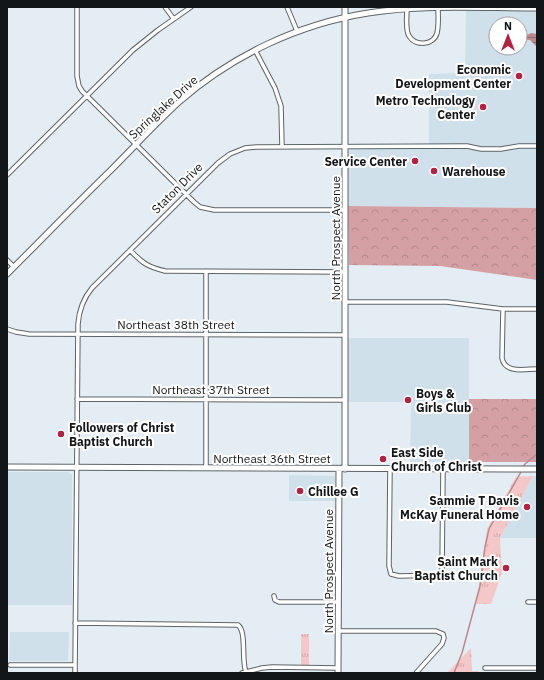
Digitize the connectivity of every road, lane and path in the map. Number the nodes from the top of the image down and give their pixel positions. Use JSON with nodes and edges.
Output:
{"nodes":[{"id":1,"x":77,"y":7,"type":"edge"},
{"id":2,"x":165,"y":7,"type":"edge"},
{"id":3,"x":191,"y":7,"type":"edge"},
{"id":4,"x":288,"y":7,"type":"edge"},
{"id":5,"x":344,"y":7,"type":"edge"},
{"id":6,"x":438,"y":7,"type":"edge"},
{"id":7,"x":407,"y":8,"type":"edge"},
{"id":8,"x":537,"y":8,"type":"edge"},
{"id":9,"x":344,"y":17,"type":"junction"},
{"id":10,"x":173,"y":18,"type":"junction"},
{"id":11,"x":297,"y":31,"type":"junction"},
{"id":12,"x":255,"y":50,"type":"junction"},
{"id":13,"x":86,"y":95,"type":"junction"},
{"id":14,"x":136,"y":145,"type":"junction"},
{"id":15,"x":282,"y":146,"type":"junction"},
{"id":16,"x":345,"y":146,"type":"junction"},
{"id":17,"x":537,"y":146,"type":"edge"},
{"id":18,"x":7,"y":175,"type":"edge"},
{"id":19,"x":186,"y":194,"type":"junction"},
{"id":20,"x":345,"y":210,"type":"junction"},
{"id":21,"x":130,"y":250,"type":"junction"},
{"id":22,"x":7,"y":260,"type":"edge"},
{"id":23,"x":14,"y":267,"type":"junction"},
{"id":24,"x":206,"y":271,"type":"junction"},
{"id":25,"x":345,"y":272,"type":"junction"},
{"id":26,"x":7,"y":274,"type":"edge"},
{"id":27,"x":345,"y":302,"type":"junction"},
{"id":28,"x":503,"y":309,"type":"junction"},
{"id":29,"x":537,"y":309,"type":"edge"},
{"id":30,"x":7,"y":329,"type":"edge"},
{"id":31,"x":78,"y":334,"type":"junction"},
{"id":32,"x":206,"y":335,"type":"junction"},
{"id":33,"x":345,"y":335,"type":"junction"},
{"id":34,"x":537,"y":369,"type":"edge"},
{"id":35,"x":78,"y":399,"type":"junction"},
{"id":36,"x":206,"y":399,"type":"junction"},
{"id":37,"x":345,"y":400,"type":"junction"},
{"id":38,"x":7,"y":467,"type":"edge"},
{"id":39,"x":77,"y":467,"type":"junction"},
{"id":40,"x":206,"y":468,"type":"junction"},
{"id":41,"x":339,"y":469,"type":"junction"},
{"id":42,"x":345,"y":469,"type":"junction"},
{"id":43,"x":390,"y":469,"type":"junction"},
{"id":44,"x":443,"y":469,"type":"junction"},
{"id":45,"x":537,"y":470,"type":"edge"},
{"id":46,"x":274,"y":596,"type":"dead end"},
{"id":47,"x":338,"y":602,"type":"junction"},
{"id":48,"x":528,"y":602,"type":"dead end"},
{"id":49,"x":537,"y":602,"type":"edge"},
{"id":50,"x":75,"y":623,"type":"junction"},
{"id":51,"x":338,"y":631,"type":"junction"},
{"id":52,"x":10,"y":665,"type":"dead end"},
{"id":53,"x":75,"y":665,"type":"junction"},
{"id":54,"x":485,"y":668,"type":"dead end"},
{"id":55,"x":537,"y":668,"type":"edge"},
{"id":56,"x":338,"y":670,"type":"edge"},
{"id":57,"x":244,"y":672,"type":"edge"},
{"id":58,"x":75,"y":673,"type":"edge"},
{"id":59,"x":416,"y":673,"type":"edge"}],
"edges":[{"from":1,"to":13,"type":"street"},
{"from":2,"to":10,"type":"street"},
{"from":3,"to":10,"type":"street"},
{"from":4,"to":11,"type":"street"},
{"from":5,"to":9,"type":"street","name":"North Prospect Avenue"},
{"from":6,"to":7,"type":"street","name":"Springlake Drive"},
{"from":6,"to":7,"type":"street"},
{"from":6,"to":8,"type":"street","name":"Springlake Drive"},
{"from":7,"to":9,"type":"street","name":"Springlake Drive"},
{"from":9,"to":11,"type":"street","name":"Springlake Drive"},
{"from":9,"to":16,"type":"street","name":"North Prospect Avenue"},
{"from":10,"to":13,"type":"street"},
{"from":11,"to":12,"type":"street","name":"Springlake Drive"},
{"from":12,"to":14,"type":"street","name":"Springlake Drive"},
{"from":12,"to":15,"type":"street"},
{"from":13,"to":14,"type":"street"},
{"from":13,"to":18,"type":"street"},
{"from":14,"to":19,"type":"street"},
{"from":14,"to":23,"type":"street","name":"Springlake Drive"},
{"from":15,"to":16,"type":"street","name":"Staton Drive"},
{"from":15,"to":19,"type":"street","name":"Staton Drive"},
{"from":16,"to":17,"type":"street","name":"Staton Drive"},
{"from":16,"to":20,"type":"street","name":"North Prospect Avenue"},
{"from":19,"to":20,"type":"street"},
{"from":19,"to":21,"type":"street","name":"Staton Drive"},
{"from":20,"to":25,"type":"street","name":"North Prospect Avenue"},
{"from":21,"to":24,"type":"street"},
{"from":21,"to":31,"type":"street","name":"Staton Drive"},
{"from":22,"to":23,"type":"street"},
{"from":23,"to":26,"type":"street","name":"Springlake Drive"},
{"from":24,"to":25,"type":"street"},
{"from":24,"to":32,"type":"street"},
{"from":25,"to":27,"type":"street","name":"North Prospect Avenue"},
{"from":27,"to":28,"type":"street"},
{"from":27,"to":33,"type":"street","name":"North Prospect Avenue"},
{"from":28,"to":29,"type":"street"},
{"from":28,"to":34,"type":"street"},
{"from":30,"to":31,"type":"street","name":"Northeast 38th Street"},
{"from":31,"to":32,"type":"street","name":"Northeast 38th Street"},
{"from":31,"to":35,"type":"street","name":"Staton Drive"},
{"from":32,"to":33,"type":"street","name":"Northeast 38th Street"},
{"from":32,"to":36,"type":"street"},
{"from":33,"to":37,"type":"street","name":"North Prospect Avenue"},
{"from":35,"to":36,"type":"street","name":"Northeast 37th Street"},
{"from":35,"to":39,"type":"street","name":"Staton Drive"},
{"from":36,"to":37,"type":"street","name":"Northeast 37th Street"},
{"from":36,"to":40,"type":"street"},
{"from":37,"to":42,"type":"street","name":"North Prospect Avenue"},
{"from":38,"to":39,"type":"street","name":"Northeast 36th Street"},
{"from":39,"to":40,"type":"street","name":"Northeast 36th Street"},
{"from":39,"to":50,"type":"street","name":"Staton Drive"},
{"from":40,"to":41,"type":"street","name":"Northeast 36th Street"},
{"from":41,"to":42,"type":"street","name":"Northeast 36th Street"},
{"from":41,"to":47,"type":"street","name":"North Prospect Avenue"},
{"from":42,"to":43,"type":"street","name":"Northeast 36th Street"},
{"from":43,"to":44,"type":"street","name":"Northeast 36th Street"},
{"from":43,"to":44,"type":"street"},
{"from":44,"to":45,"type":"street","name":"Northeast 36th Street"},
{"from":46,"to":47,"type":"street"},
{"from":47,"to":51,"type":"street","name":"North Prospect Avenue"},
{"from":48,"to":49,"type":"street"},
{"from":50,"to":53,"type":"street","name":"Staton Drive"},
{"from":50,"to":57,"type":"street"},
{"from":51,"to":56,"type":"street","name":"North Prospect Avenue"},
{"from":51,"to":59,"type":"street"},
{"from":52,"to":53,"type":"street"},
{"from":53,"to":58,"type":"street","name":"Staton Drive"},
{"from":54,"to":55,"type":"street"},
{"from":56,"to":57,"type":"street"}]}
